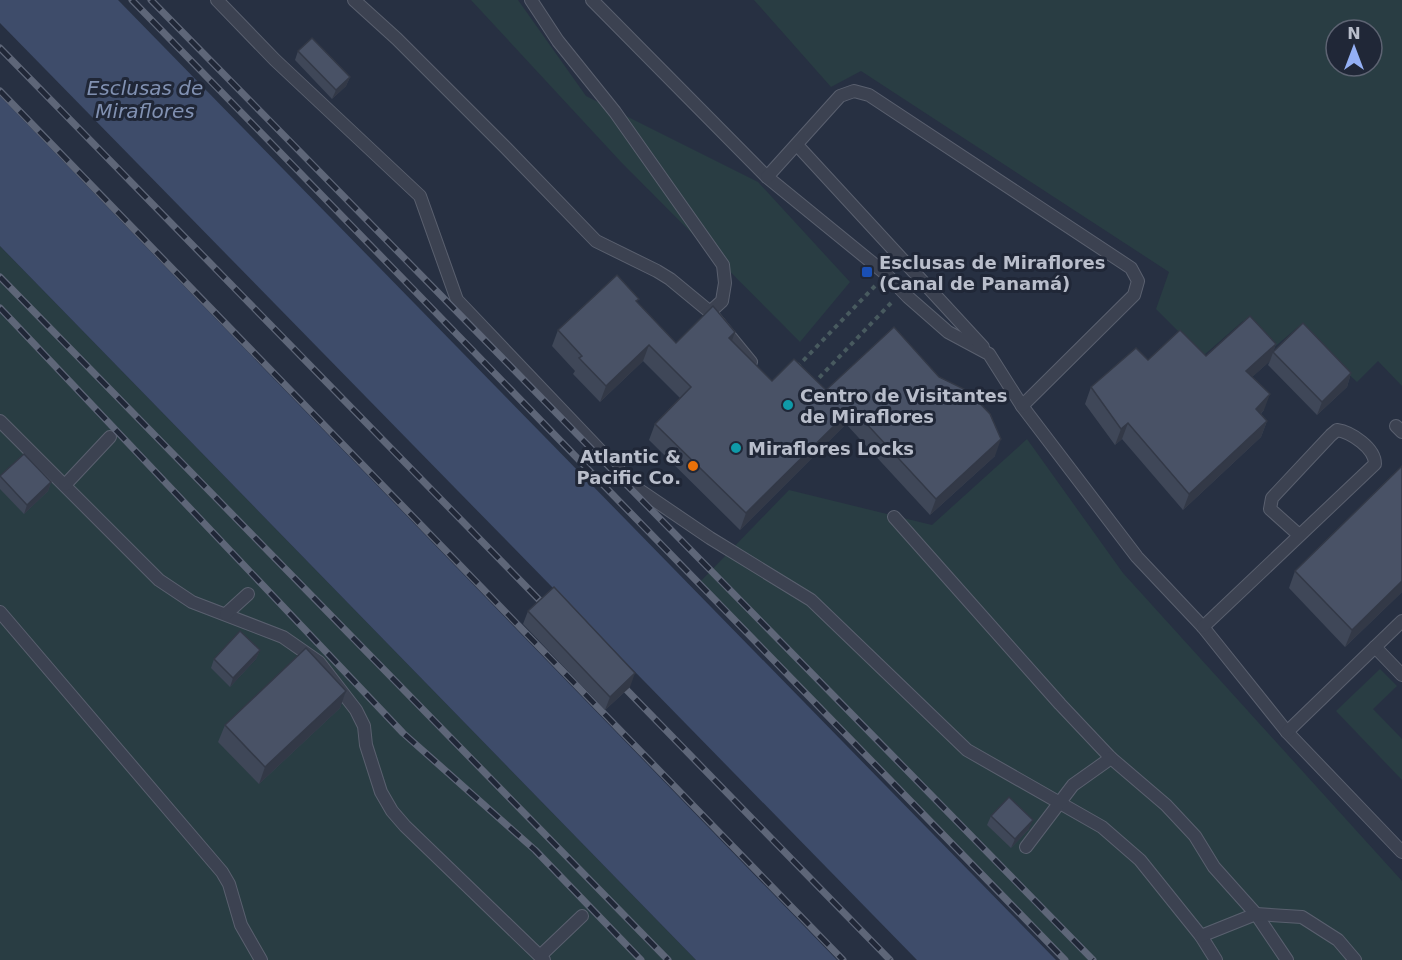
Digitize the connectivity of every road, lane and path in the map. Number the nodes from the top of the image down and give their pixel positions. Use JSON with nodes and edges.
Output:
{"nodes":[{"id":1,"x":217,"y":0,"type":"edge"},
{"id":2,"x":354,"y":0,"type":"edge"},
{"id":3,"x":531,"y":0,"type":"edge"},
{"id":4,"x":592,"y":0,"type":"edge"},
{"id":5,"x":797,"y":145,"type":"junction"},
{"id":6,"x":767,"y":177,"type":"junction"},
{"id":7,"x":886,"y":274,"type":"junction"},
{"id":8,"x":902,"y":291,"type":"junction"},
{"id":9,"x":710,"y":312,"type":"junction"},
{"id":10,"x":989,"y":354,"type":"junction"},
{"id":11,"x":759,"y":372,"type":"edge"},
{"id":12,"x":792,"y":372,"type":"edge"},
{"id":13,"x":808,"y":390,"type":"edge"},
{"id":14,"x":1022,"y":406,"type":"junction"},
{"id":15,"x":0,"y":421,"type":"edge"},
{"id":16,"x":110,"y":437,"type":"dead end"},
{"id":17,"x":65,"y":485,"type":"junction"},
{"id":18,"x":894,"y":517,"type":"dead end"},
{"id":19,"x":1299,"y":535,"type":"junction"},
{"id":20,"x":248,"y":594,"type":"dead end"},
{"id":21,"x":0,"y":612,"type":"edge"},
{"id":22,"x":226,"y":614,"type":"junction"},
{"id":23,"x":1402,"y":621,"type":"edge"},
{"id":24,"x":1203,"y":627,"type":"junction"},
{"id":25,"x":1375,"y":647,"type":"junction"},
{"id":26,"x":1402,"y":675,"type":"edge"},
{"id":27,"x":1287,"y":732,"type":"junction"},
{"id":28,"x":1111,"y":758,"type":"junction"},
{"id":29,"x":1060,"y":804,"type":"junction"},
{"id":30,"x":1026,"y":847,"type":"dead end"},
{"id":31,"x":1402,"y":852,"type":"edge"},
{"id":32,"x":1256,"y":914,"type":"junction"},
{"id":33,"x":582,"y":916,"type":"dead end"},
{"id":34,"x":1201,"y":936,"type":"junction"},
{"id":35,"x":542,"y":958,"type":"edge"},
{"id":36,"x":261,"y":960,"type":"edge"},
{"id":37,"x":1216,"y":960,"type":"edge"},
{"id":38,"x":1287,"y":960,"type":"edge"},
{"id":39,"x":1355,"y":960,"type":"edge"}],
"edges":[{"from":1,"to":29,"type":"lane"},
{"from":2,"to":9,"type":"lane"},
{"from":3,"to":9,"type":"lane"},
{"from":4,"to":6,"type":"lane"},
{"from":5,"to":6,"type":"lane"},
{"from":5,"to":10,"type":"lane"},
{"from":5,"to":14,"type":"lane"},
{"from":6,"to":7,"type":"lane"},
{"from":7,"to":8,"type":"lane"},
{"from":7,"to":12,"type":"path"},
{"from":8,"to":10,"type":"lane"},
{"from":8,"to":13,"type":"path"},
{"from":9,"to":11,"type":"lane"},
{"from":10,"to":14,"type":"lane"},
{"from":14,"to":24,"type":"lane"},
{"from":15,"to":17,"type":"lane"},
{"from":16,"to":17,"type":"lane"},
{"from":17,"to":22,"type":"lane"},
{"from":18,"to":28,"type":"lane"},
{"from":19,"to":19,"type":"lane"},
{"from":19,"to":24,"type":"lane"},
{"from":20,"to":22,"type":"lane"},
{"from":21,"to":36,"type":"lane"},
{"from":22,"to":35,"type":"lane"},
{"from":23,"to":25,"type":"lane"},
{"from":24,"to":27,"type":"lane"},
{"from":25,"to":26,"type":"lane"},
{"from":25,"to":27,"type":"lane"},
{"from":27,"to":31,"type":"lane"},
{"from":28,"to":29,"type":"lane"},
{"from":28,"to":32,"type":"lane"},
{"from":29,"to":30,"type":"lane"},
{"from":29,"to":34,"type":"lane"},
{"from":32,"to":34,"type":"lane"},
{"from":32,"to":38,"type":"lane"},
{"from":32,"to":39,"type":"lane"},
{"from":33,"to":35,"type":"lane"},
{"from":34,"to":37,"type":"lane"}]}
